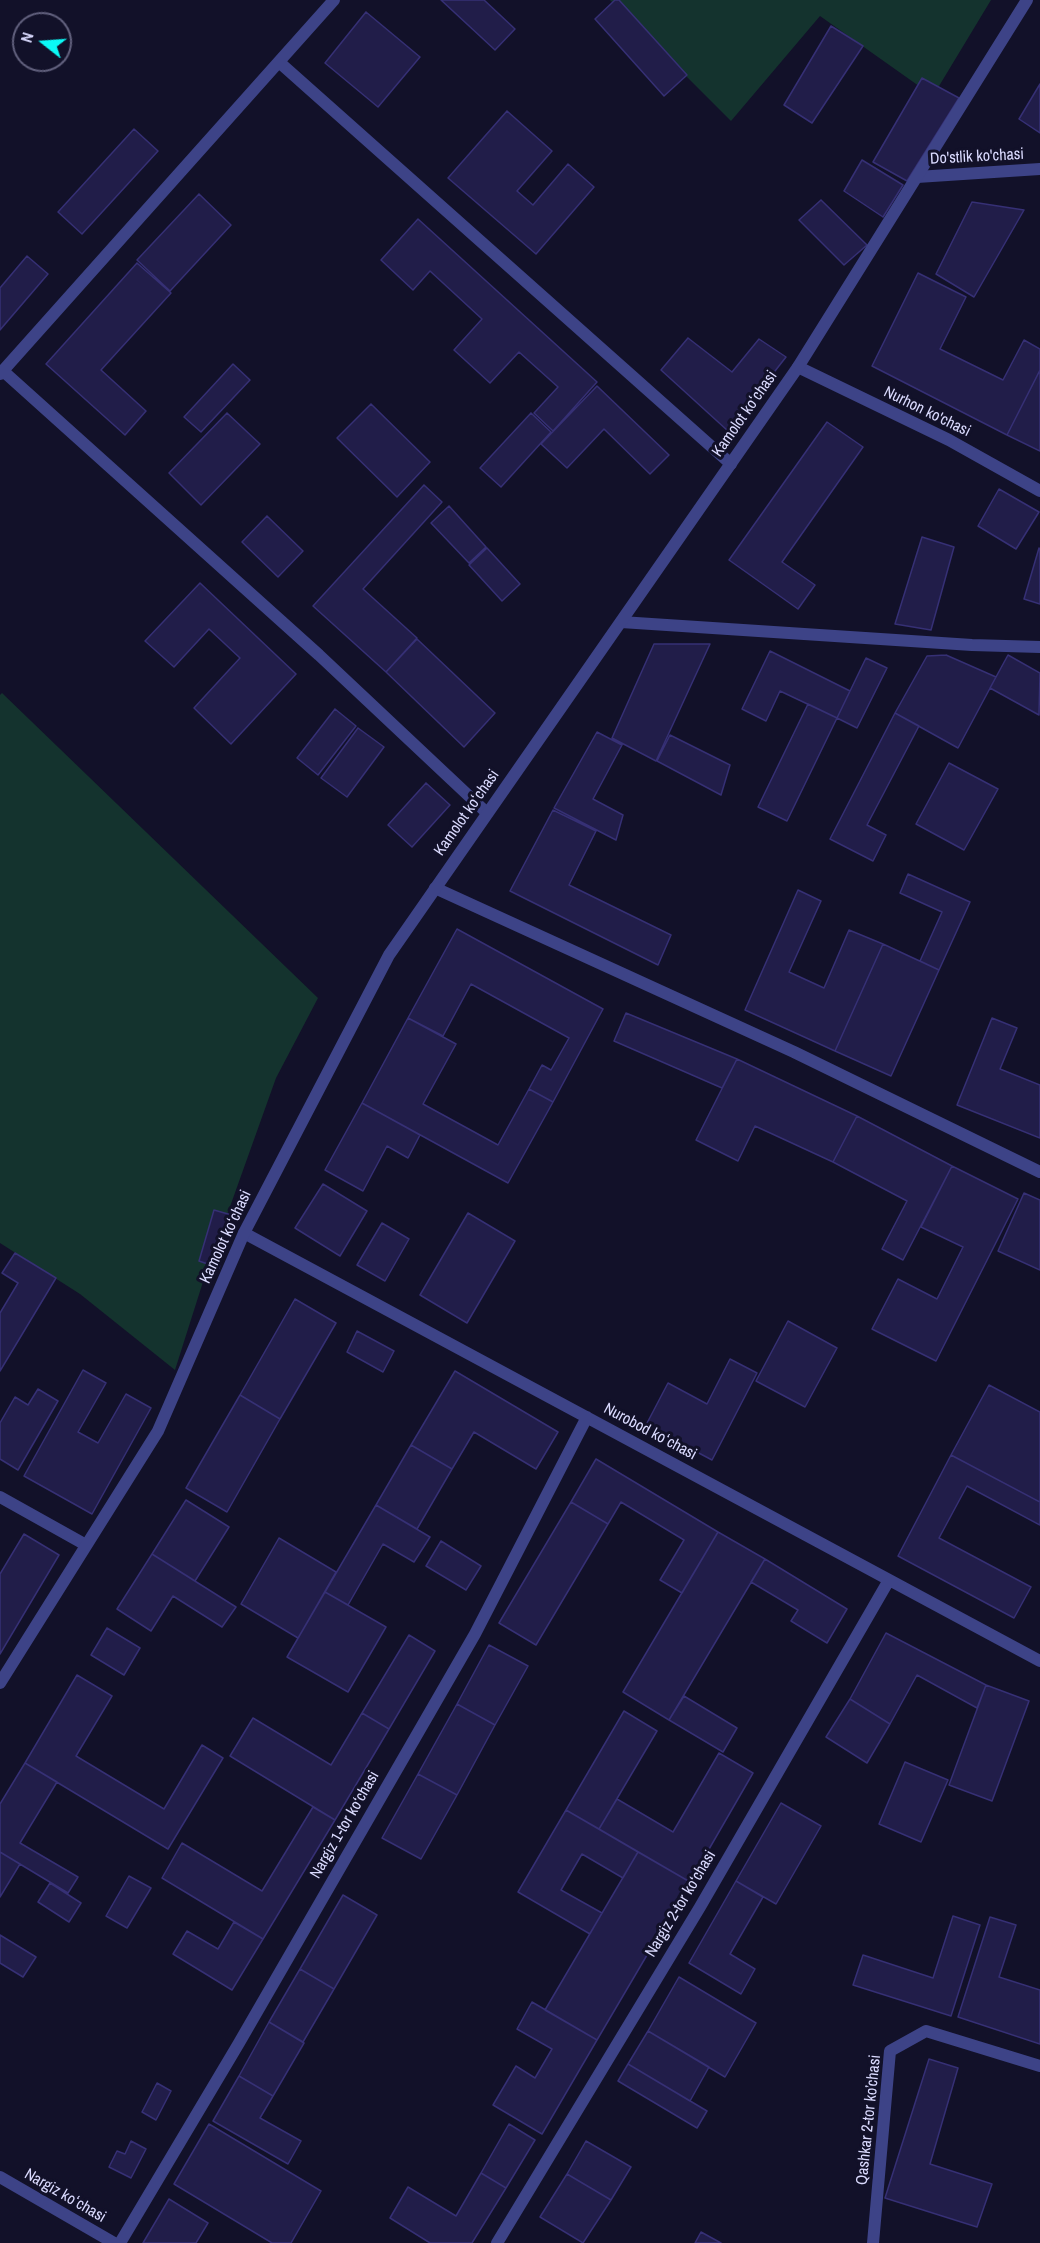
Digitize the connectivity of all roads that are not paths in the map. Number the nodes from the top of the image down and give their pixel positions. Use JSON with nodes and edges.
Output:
{"nodes":[{"id":1,"x":334,"y":0,"type":"edge"},
{"id":2,"x":1027,"y":0,"type":"edge"},
{"id":3,"x":279,"y":62,"type":"junction"},
{"id":4,"x":1040,"y":169,"type":"edge"},
{"id":5,"x":917,"y":177,"type":"junction"},
{"id":6,"x":798,"y":367,"type":"junction"},
{"id":7,"x":1,"y":372,"type":"edge"},
{"id":8,"x":731,"y":464,"type":"junction"},
{"id":9,"x":1040,"y":491,"type":"edge"},
{"id":10,"x":621,"y":622,"type":"junction"},
{"id":11,"x":1040,"y":647,"type":"edge"},
{"id":12,"x":487,"y":813,"type":"junction"},
{"id":13,"x":435,"y":888,"type":"junction"},
{"id":14,"x":1040,"y":1172,"type":"edge"},
{"id":15,"x":244,"y":1233,"type":"junction"},
{"id":16,"x":587,"y":1417,"type":"junction"},
{"id":17,"x":0,"y":1497,"type":"edge"},
{"id":18,"x":86,"y":1545,"type":"junction"},
{"id":19,"x":889,"y":1580,"type":"junction"},
{"id":20,"x":1040,"y":1661,"type":"edge"},
{"id":21,"x":0,"y":1683,"type":"edge"},
{"id":22,"x":1040,"y":2066,"type":"edge"},
{"id":23,"x":0,"y":2177,"type":"edge"},
{"id":24,"x":114,"y":2243,"type":"edge"},
{"id":25,"x":120,"y":2243,"type":"edge"},
{"id":26,"x":497,"y":2243,"type":"edge"},
{"id":27,"x":873,"y":2243,"type":"edge"}],
"edges":[{"from":1,"to":3,"type":"street"},
{"from":2,"to":5,"type":"street","name":"Kamolot koʻchasi"},
{"from":3,"to":7,"type":"street"},
{"from":3,"to":8,"type":"street"},
{"from":4,"to":5,"type":"street","name":"Do'stlik ko'chasi"},
{"from":5,"to":6,"type":"street","name":"Kamolot koʻchasi"},
{"from":6,"to":8,"type":"street","name":"Kamolot koʻchasi"},
{"from":6,"to":9,"type":"street","name":"Nurhon ko'chasi"},
{"from":7,"to":12,"type":"street"},
{"from":8,"to":10,"type":"street","name":"Kamolot koʻchasi"},
{"from":10,"to":11,"type":"street"},
{"from":10,"to":12,"type":"street","name":"Kamolot koʻchasi"},
{"from":12,"to":13,"type":"street","name":"Kamolot koʻchasi"},
{"from":13,"to":14,"type":"street"},
{"from":13,"to":15,"type":"street","name":"Kamolot koʻchasi"},
{"from":15,"to":16,"type":"street","name":"Nurobod koʻchasi"},
{"from":15,"to":18,"type":"street","name":"Kamolot koʻchasi"},
{"from":16,"to":19,"type":"street","name":"Nurobod koʻchasi"},
{"from":16,"to":25,"type":"street","name":"Nargiz 1-tor ko‘chasi"},
{"from":17,"to":18,"type":"street"},
{"from":18,"to":21,"type":"street","name":"Kamolot koʻchasi"},
{"from":19,"to":20,"type":"street","name":"Nurobod koʻchasi"},
{"from":19,"to":26,"type":"street","name":"Nargiz 2-tor ko‘chasi"},
{"from":22,"to":27,"type":"street","name":"Qashkar 2-tor koʼchasi"},
{"from":23,"to":24,"type":"street","name":"Nargiz koʻchasi"}]}
